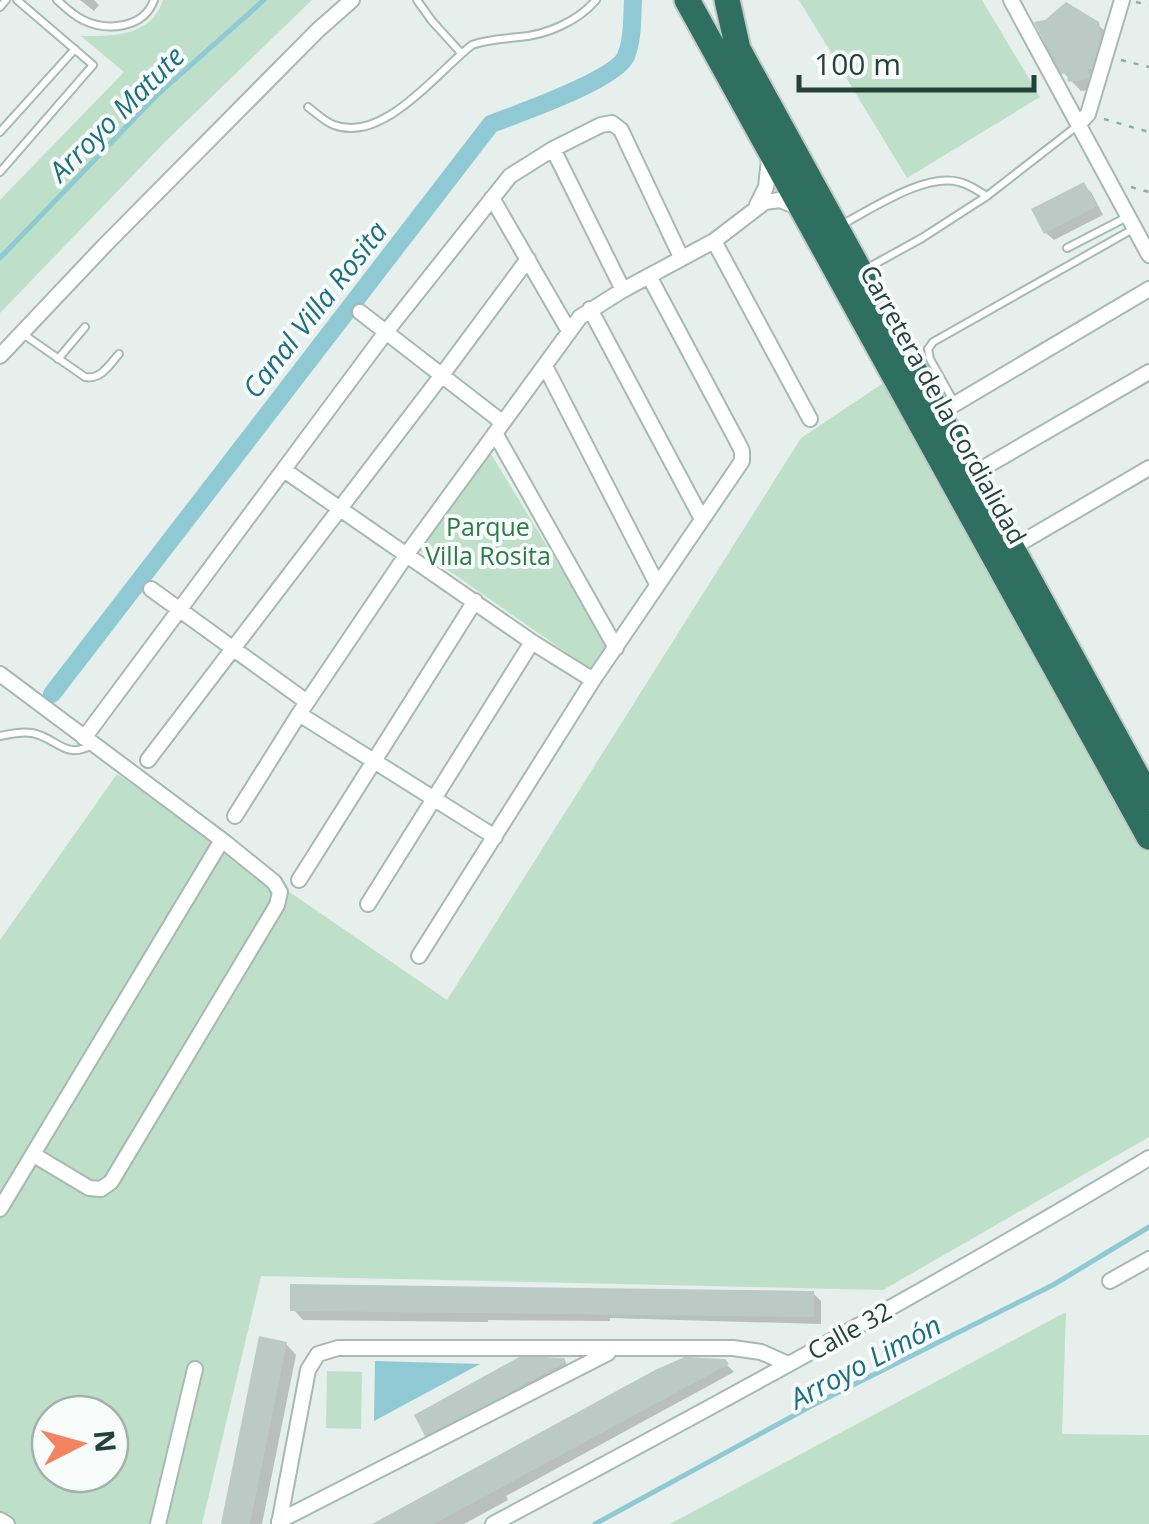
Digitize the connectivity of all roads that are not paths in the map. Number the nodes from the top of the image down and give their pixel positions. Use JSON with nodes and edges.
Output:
{"nodes":[{"id":1,"x":6,"y":0,"type":"edge"},
{"id":2,"x":18,"y":0,"type":"edge"},
{"id":3,"x":57,"y":0,"type":"edge"},
{"id":4,"x":154,"y":0,"type":"edge"},
{"id":5,"x":352,"y":0,"type":"edge"},
{"id":6,"x":417,"y":0,"type":"edge"},
{"id":7,"x":596,"y":0,"type":"edge"},
{"id":8,"x":687,"y":0,"type":"edge"},
{"id":9,"x":726,"y":0,"type":"edge"},
{"id":10,"x":1011,"y":0,"type":"edge"},
{"id":11,"x":1122,"y":0,"type":"edge"},
{"id":12,"x":0,"y":7,"type":"edge"},
{"id":13,"x":76,"y":50,"type":"junction"},
{"id":14,"x":461,"y":54,"type":"junction"},
{"id":15,"x":308,"y":107,"type":"dead end"},
{"id":16,"x":1083,"y":120,"type":"junction"},
{"id":17,"x":0,"y":132,"type":"edge"},
{"id":18,"x":768,"y":148,"type":"junction"},
{"id":19,"x":553,"y":150,"type":"junction"},
{"id":20,"x":0,"y":172,"type":"edge"},
{"id":21,"x":988,"y":196,"type":"junction"},
{"id":22,"x":492,"y":198,"type":"junction"},
{"id":23,"x":754,"y":210,"type":"junction"},
{"id":24,"x":804,"y":213,"type":"junction"},
{"id":25,"x":1131,"y":222,"type":"junction"},
{"id":26,"x":836,"y":228,"type":"junction"},
{"id":27,"x":714,"y":241,"type":"junction"},
{"id":28,"x":1068,"y":248,"type":"dead end"},
{"id":29,"x":1149,"y":255,"type":"edge"},
{"id":30,"x":681,"y":258,"type":"junction"},
{"id":31,"x":528,"y":259,"type":"junction"},
{"id":32,"x":860,"y":272,"type":"junction"},
{"id":33,"x":649,"y":276,"type":"junction"},
{"id":34,"x":1149,"y":289,"type":"edge"},
{"id":35,"x":623,"y":290,"type":"junction"},
{"id":36,"x":590,"y":309,"type":"junction"},
{"id":37,"x":360,"y":312,"type":"dead end"},
{"id":38,"x":86,"y":327,"type":"dead end"},
{"id":39,"x":569,"y":331,"type":"junction"},
{"id":40,"x":386,"y":332,"type":"junction"},
{"id":41,"x":22,"y":333,"type":"junction"},
{"id":42,"x":119,"y":354,"type":"dead end"},
{"id":43,"x":0,"y":356,"type":"edge"},
{"id":44,"x":58,"y":359,"type":"junction"},
{"id":45,"x":545,"y":366,"type":"junction"},
{"id":46,"x":1149,"y":372,"type":"edge"},
{"id":47,"x":442,"y":375,"type":"junction"},
{"id":48,"x":946,"y":408,"type":"junction"},
{"id":49,"x":810,"y":419,"type":"dead end"},
{"id":50,"x":498,"y":428,"type":"junction"},
{"id":51,"x":1149,"y":468,"type":"edge"},
{"id":52,"x":284,"y":470,"type":"junction"},
{"id":53,"x":972,"y":475,"type":"junction"},
{"id":54,"x":340,"y":507,"type":"junction"},
{"id":55,"x":702,"y":519,"type":"junction"},
{"id":56,"x":1012,"y":548,"type":"junction"},
{"id":57,"x":407,"y":554,"type":"junction"},
{"id":58,"x":657,"y":584,"type":"junction"},
{"id":59,"x":151,"y":589,"type":"dead end"},
{"id":60,"x":474,"y":601,"type":"junction"},
{"id":61,"x":179,"y":610,"type":"junction"},
{"id":62,"x":532,"y":642,"type":"junction"},
{"id":63,"x":232,"y":648,"type":"junction"},
{"id":64,"x":616,"y":648,"type":"junction"},
{"id":65,"x":0,"y":674,"type":"edge"},
{"id":66,"x":594,"y":680,"type":"junction"},
{"id":67,"x":303,"y":708,"type":"junction"},
{"id":68,"x":0,"y":736,"type":"edge"},
{"id":69,"x":89,"y":741,"type":"junction"},
{"id":70,"x":148,"y":760,"type":"dead end"},
{"id":71,"x":374,"y":762,"type":"junction"},
{"id":72,"x":434,"y":798,"type":"junction"},
{"id":73,"x":1149,"y":798,"type":"edge"},
{"id":74,"x":235,"y":816,"type":"dead end"},
{"id":75,"x":494,"y":837,"type":"junction"},
{"id":76,"x":1149,"y":837,"type":"edge"},
{"id":77,"x":222,"y":840,"type":"junction"},
{"id":78,"x":299,"y":880,"type":"dead end"},
{"id":79,"x":368,"y":904,"type":"dead end"},
{"id":80,"x":419,"y":956,"type":"dead end"},
{"id":81,"x":34,"y":1154,"type":"junction"},
{"id":82,"x":1149,"y":1158,"type":"edge"},
{"id":83,"x":0,"y":1209,"type":"edge"},
{"id":84,"x":1149,"y":1258,"type":"edge"},
{"id":85,"x":1110,"y":1281,"type":"dead end"},
{"id":86,"x":614,"y":1350,"type":"junction"},
{"id":87,"x":788,"y":1364,"type":"junction"},
{"id":88,"x":195,"y":1369,"type":"dead end"},
{"id":89,"x":0,"y":1520,"type":"edge"},
{"id":90,"x":279,"y":1522,"type":"edge"},
{"id":91,"x":6,"y":1524,"type":"edge"},
{"id":92,"x":158,"y":1524,"type":"edge"},
{"id":93,"x":493,"y":1524,"type":"edge"}],
"edges":[{"from":1,"to":12,"type":"lane"},
{"from":2,"to":13,"type":"lane"},
{"from":3,"to":4,"type":"lane"},
{"from":5,"to":41,"type":"street"},
{"from":6,"to":14,"type":"lane"},
{"from":7,"to":14,"type":"lane"},
{"from":8,"to":18,"type":"highway","name":"Carretera de la Cordialidad"},
{"from":9,"to":26,"type":"highway","name":"Carretera de la Cordialidad"},
{"from":10,"to":16,"type":"street"},
{"from":11,"to":16,"type":"street"},
{"from":13,"to":17,"type":"lane"},
{"from":13,"to":20,"type":"lane"},
{"from":14,"to":15,"type":"lane"},
{"from":16,"to":21,"type":"lane"},
{"from":16,"to":25,"type":"street"},
{"from":18,"to":23,"type":"street"},
{"from":18,"to":24,"type":"highway","name":"Carretera de la Cordialidad"},
{"from":19,"to":22,"type":"street"},
{"from":19,"to":30,"type":"street"},
{"from":19,"to":35,"type":"street"},
{"from":21,"to":26,"type":"lane"},
{"from":21,"to":32,"type":"lane"},
{"from":22,"to":31,"type":"street"},
{"from":22,"to":40,"type":"street"},
{"from":23,"to":24,"type":"street"},
{"from":23,"to":27,"type":"street"},
{"from":24,"to":76,"type":"highway","name":"Carretera de la Cordialidad"},
{"from":25,"to":28,"type":"lane"},
{"from":25,"to":29,"type":"street"},
{"from":25,"to":48,"type":"lane"},
{"from":26,"to":32,"type":"highway","name":"Carretera de la Cordialidad"},
{"from":27,"to":30,"type":"street"},
{"from":27,"to":49,"type":"street"},
{"from":30,"to":33,"type":"street"},
{"from":31,"to":39,"type":"street"},
{"from":31,"to":47,"type":"street"},
{"from":32,"to":48,"type":"highway","name":"Carretera de la Cordialidad"},
{"from":33,"to":35,"type":"street"},
{"from":33,"to":55,"type":"street"},
{"from":34,"to":48,"type":"street"},
{"from":35,"to":36,"type":"street"},
{"from":36,"to":39,"type":"street"},
{"from":36,"to":55,"type":"street"},
{"from":37,"to":40,"type":"street"},
{"from":38,"to":44,"type":"lane"},
{"from":39,"to":45,"type":"street"},
{"from":40,"to":47,"type":"street"},
{"from":40,"to":52,"type":"street"},
{"from":41,"to":43,"type":"street"},
{"from":41,"to":44,"type":"lane"},
{"from":42,"to":44,"type":"lane"},
{"from":45,"to":50,"type":"street"},
{"from":45,"to":58,"type":"street"},
{"from":46,"to":53,"type":"street"},
{"from":47,"to":50,"type":"street"},
{"from":47,"to":54,"type":"street"},
{"from":48,"to":53,"type":"highway","name":"Carretera de la Cordialidad"},
{"from":50,"to":57,"type":"street"},
{"from":50,"to":64,"type":"street"},
{"from":51,"to":56,"type":"street"},
{"from":52,"to":54,"type":"street"},
{"from":52,"to":61,"type":"street"},
{"from":53,"to":56,"type":"highway","name":"Carretera de la Cordialidad"},
{"from":54,"to":57,"type":"street"},
{"from":54,"to":63,"type":"street"},
{"from":55,"to":58,"type":"street"},
{"from":56,"to":73,"type":"highway","name":"Carretera de la Cordialidad"},
{"from":57,"to":60,"type":"street"},
{"from":57,"to":67,"type":"street"},
{"from":58,"to":64,"type":"street"},
{"from":59,"to":61,"type":"street"},
{"from":60,"to":62,"type":"street"},
{"from":60,"to":71,"type":"street"},
{"from":61,"to":63,"type":"street"},
{"from":61,"to":69,"type":"street"},
{"from":62,"to":66,"type":"street"},
{"from":62,"to":72,"type":"street"},
{"from":63,"to":67,"type":"street"},
{"from":63,"to":70,"type":"street"},
{"from":64,"to":66,"type":"street"},
{"from":65,"to":69,"type":"street"},
{"from":66,"to":75,"type":"street"},
{"from":67,"to":71,"type":"street"},
{"from":67,"to":74,"type":"street"},
{"from":68,"to":69,"type":"lane"},
{"from":69,"to":77,"type":"street"},
{"from":71,"to":72,"type":"street"},
{"from":71,"to":78,"type":"street"},
{"from":72,"to":75,"type":"street"},
{"from":72,"to":79,"type":"street"},
{"from":75,"to":80,"type":"street"},
{"from":77,"to":81,"type":"street"},
{"from":77,"to":81,"type":"street"},
{"from":81,"to":83,"type":"street"},
{"from":82,"to":87,"type":"street","name":"Calle 32"},
{"from":84,"to":85,"type":"street"},
{"from":86,"to":87,"type":"street"},
{"from":86,"to":90,"type":"street"},
{"from":86,"to":90,"type":"street"},
{"from":87,"to":93,"type":"street","name":"Calle 32"},
{"from":88,"to":92,"type":"street"},
{"from":89,"to":91,"type":"street"}]}
